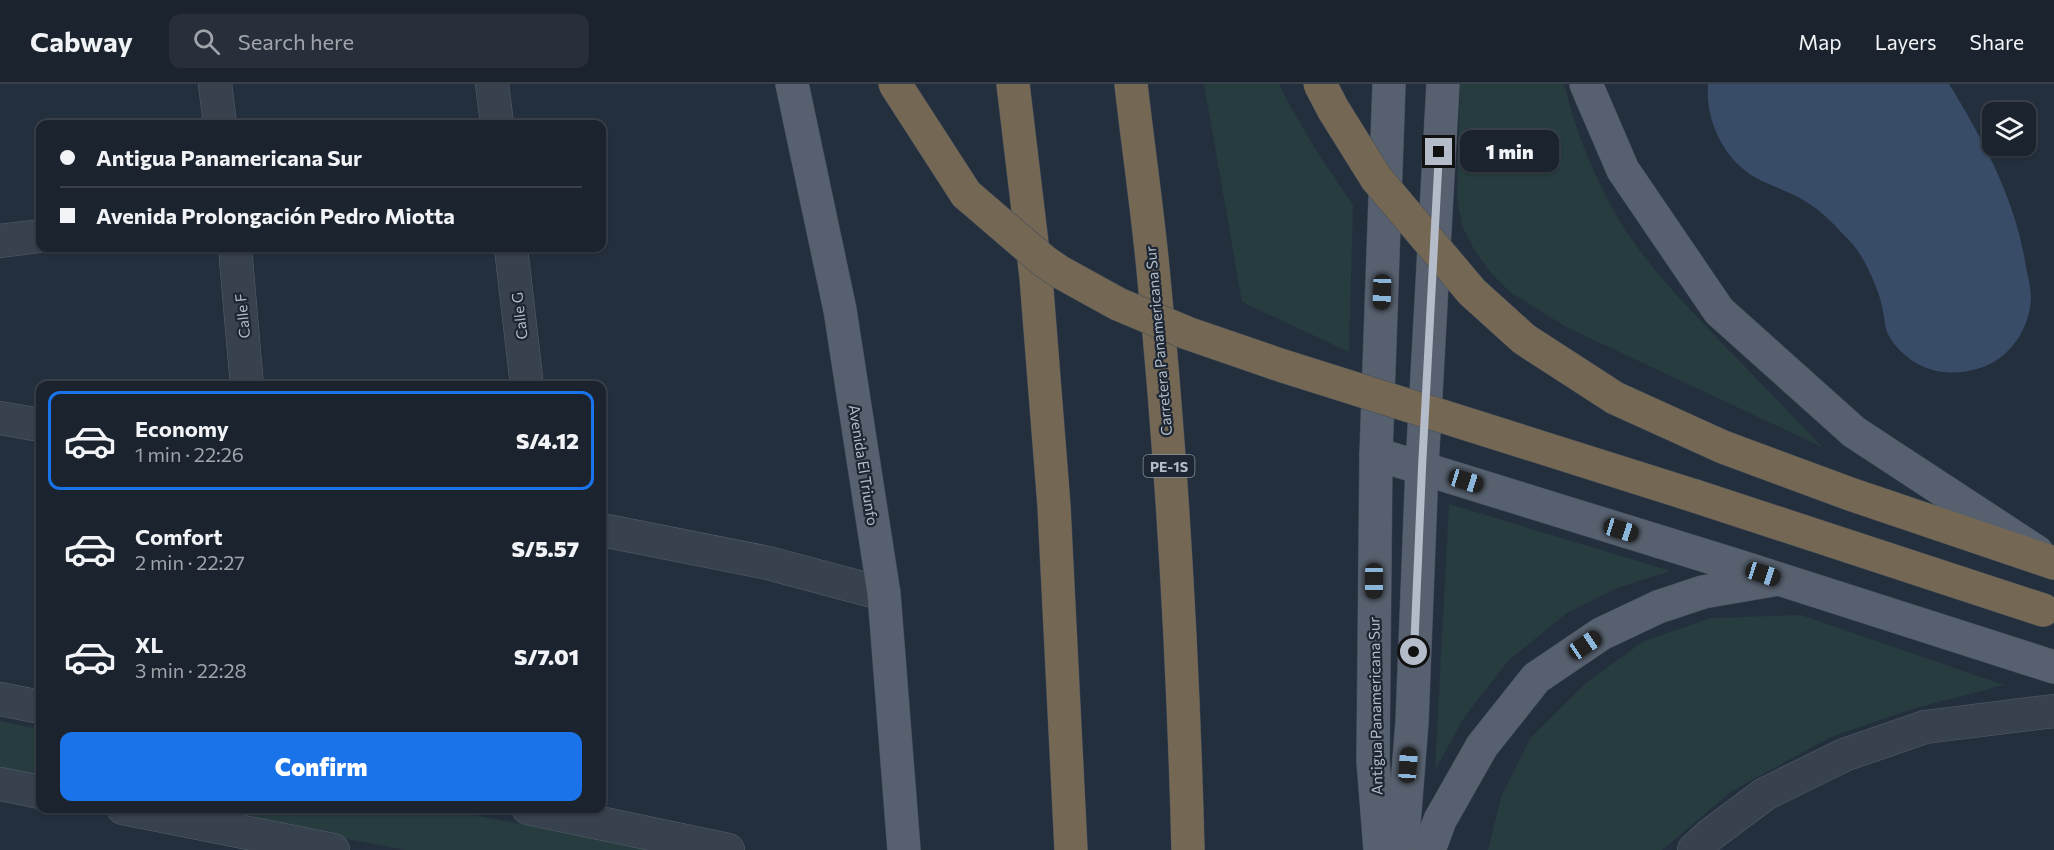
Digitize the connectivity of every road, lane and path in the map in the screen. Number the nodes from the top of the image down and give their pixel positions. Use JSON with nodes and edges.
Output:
{"nodes":[{"id":1,"x":215,"y":84,"type":"edge"},
{"id":2,"x":492,"y":84,"type":"edge"},
{"id":3,"x":792,"y":84,"type":"edge"},
{"id":4,"x":895,"y":84,"type":"edge"},
{"id":5,"x":1013,"y":84,"type":"edge"},
{"id":6,"x":1131,"y":84,"type":"edge"},
{"id":7,"x":1320,"y":84,"type":"edge"},
{"id":8,"x":1389,"y":84,"type":"edge"},
{"id":9,"x":1443,"y":84,"type":"edge"},
{"id":10,"x":1586,"y":84,"type":"edge"},
{"id":11,"x":220,"y":120,"type":"edge"},
{"id":12,"x":496,"y":120,"type":"edge"},
{"id":13,"x":36,"y":236,"type":"edge"},
{"id":14,"x":0,"y":241,"type":"edge"},
{"id":15,"x":235,"y":252,"type":"edge"},
{"id":16,"x":511,"y":252,"type":"edge"},
{"id":17,"x":247,"y":381,"type":"edge"},
{"id":18,"x":526,"y":381,"type":"edge"},
{"id":19,"x":0,"y":418,"type":"edge"},
{"id":20,"x":36,"y":424,"type":"edge"},
{"id":21,"x":1376,"y":454,"type":"junction"},
{"id":22,"x":1422,"y":468,"type":"junction"},
{"id":23,"x":606,"y":531,"type":"edge"},
{"id":24,"x":2054,"y":563,"type":"edge"},
{"id":25,"x":1779,"y":579,"type":"junction"},
{"id":26,"x":884,"y":594,"type":"junction"},
{"id":27,"x":2048,"y":612,"type":"edge"},
{"id":28,"x":2054,"y":667,"type":"edge"},
{"id":29,"x":0,"y":699,"type":"edge"},
{"id":30,"x":36,"y":706,"type":"edge"},
{"id":31,"x":2054,"y":711,"type":"edge"},
{"id":32,"x":0,"y":784,"type":"edge"},
{"id":33,"x":36,"y":791,"type":"edge"},
{"id":34,"x":148,"y":813,"type":"edge"},
{"id":35,"x":552,"y":813,"type":"edge"},
{"id":36,"x":333,"y":850,"type":"edge"},
{"id":37,"x":728,"y":850,"type":"edge"},
{"id":38,"x":904,"y":850,"type":"edge"},
{"id":39,"x":1071,"y":850,"type":"edge"},
{"id":40,"x":1188,"y":850,"type":"edge"},
{"id":41,"x":1380,"y":850,"type":"edge"},
{"id":42,"x":1402,"y":850,"type":"edge"},
{"id":43,"x":1429,"y":850,"type":"edge"},
{"id":44,"x":1694,"y":850,"type":"edge"}],
"edges":[{"from":1,"to":11,"type":"street"},
{"from":2,"to":12,"type":"street"},
{"from":3,"to":26,"type":"main road","name":"Avenida El Triunfo"},
{"from":4,"to":27,"type":"highway","bridge":true},
{"from":5,"to":39,"type":"highway"},
{"from":6,"to":40,"type":"highway","name":"Carretera Panamericana Sur","number":"PE-1S"},
{"from":7,"to":24,"type":"highway","bridge":true},
{"from":8,"to":21,"type":"main road","name":"Antigua Panamericana Sur"},
{"from":9,"to":22,"type":"main road","name":"Antigua Panamericana Sur"},
{"from":10,"to":24,"type":"main road"},
{"from":13,"to":14,"type":"street"},
{"from":15,"to":17,"type":"street","name":"Calle F"},
{"from":16,"to":18,"type":"street","name":"Calle G"},
{"from":19,"to":20,"type":"street"},
{"from":21,"to":22,"type":"main road"},
{"from":21,"to":41,"type":"main road","name":"Antigua Panamericana Sur"},
{"from":22,"to":25,"type":"main road"},
{"from":22,"to":42,"type":"main road","name":"Antigua Panamericana Sur"},
{"from":23,"to":26,"type":"street"},
{"from":25,"to":28,"type":"main road"},
{"from":25,"to":43,"type":"main road"},
{"from":26,"to":38,"type":"main road","name":"Avenida El Triunfo"},
{"from":29,"to":30,"type":"street"},
{"from":31,"to":44,"type":"street"},
{"from":32,"to":33,"type":"street"},
{"from":34,"to":36,"type":"street"},
{"from":35,"to":37,"type":"street"}]}
